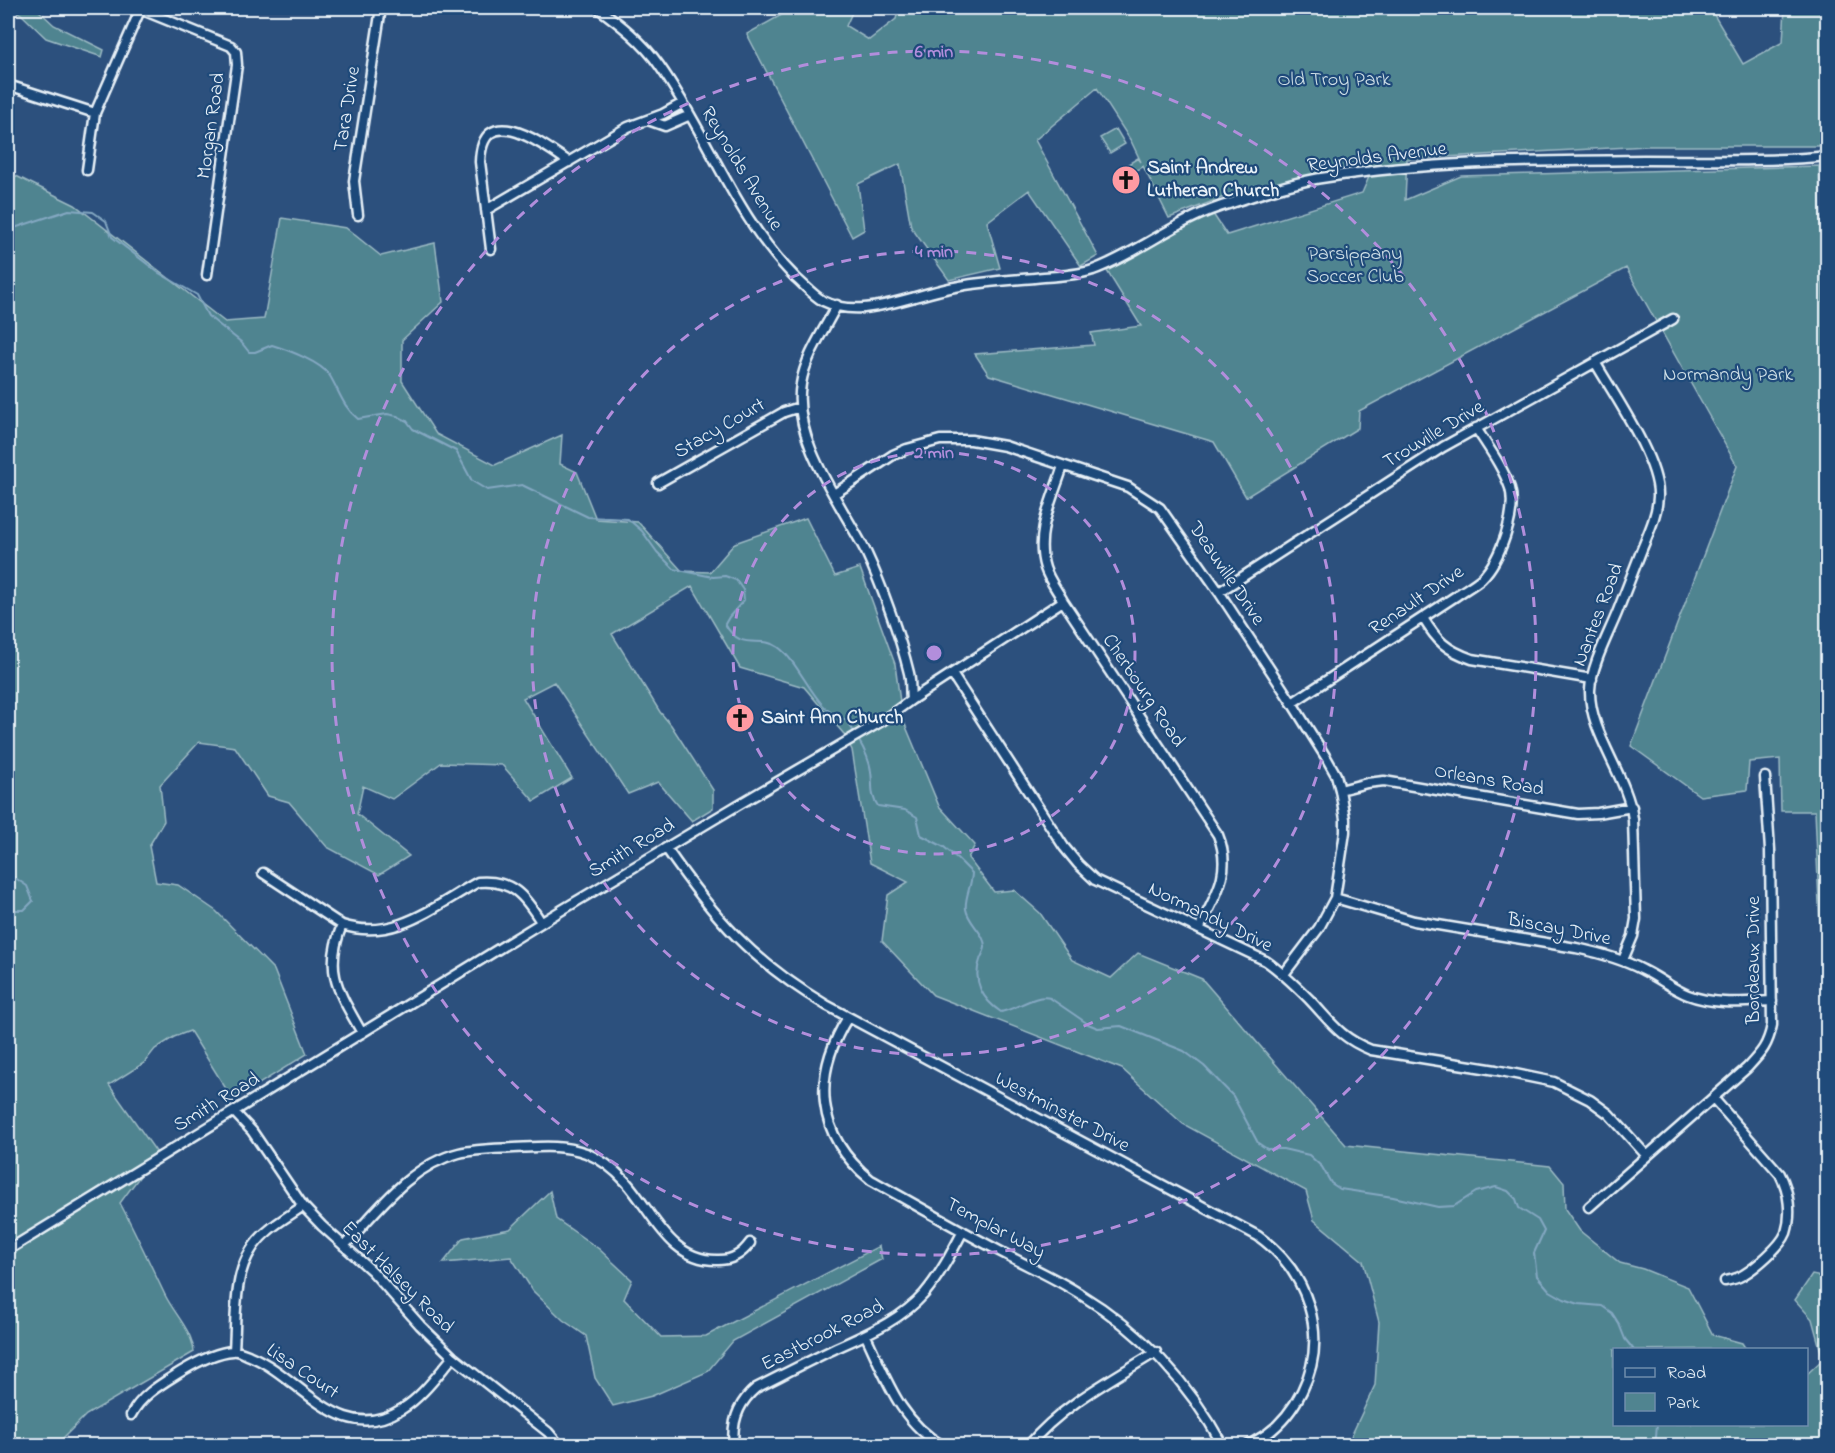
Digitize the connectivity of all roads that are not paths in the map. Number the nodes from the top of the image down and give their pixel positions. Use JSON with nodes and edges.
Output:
{"nodes":[{"id":1,"x":140,"y":8,"type":"edge"},
{"id":2,"x":381,"y":8,"type":"edge"},
{"id":3,"x":598,"y":8,"type":"edge"},
{"id":4,"x":8,"y":85,"type":"edge"},
{"id":5,"x":683,"y":103,"type":"junction"},
{"id":6,"x":95,"y":113,"type":"junction"},
{"id":7,"x":690,"y":115,"type":"junction"},
{"id":8,"x":648,"y":120,"type":"junction"},
{"id":9,"x":1827,"y":156,"type":"edge"},
{"id":10,"x":569,"y":162,"type":"junction"},
{"id":11,"x":87,"y":170,"type":"dead end"},
{"id":12,"x":486,"y":210,"type":"junction"},
{"id":13,"x":358,"y":215,"type":"dead end"},
{"id":14,"x":491,"y":249,"type":"dead end"},
{"id":15,"x":207,"y":274,"type":"dead end"},
{"id":16,"x":837,"y":305,"type":"junction"},
{"id":17,"x":1673,"y":319,"type":"dead end"},
{"id":18,"x":1595,"y":362,"type":"junction"},
{"id":19,"x":800,"y":406,"type":"junction"},
{"id":20,"x":1476,"y":428,"type":"junction"},
{"id":21,"x":1063,"y":466,"type":"junction"},
{"id":22,"x":658,"y":483,"type":"dead end"},
{"id":23,"x":834,"y":494,"type":"junction"},
{"id":24,"x":1219,"y":592,"type":"junction"},
{"id":25,"x":1063,"y":601,"type":"junction"},
{"id":26,"x":1423,"y":618,"type":"junction"},
{"id":27,"x":952,"y":674,"type":"junction"},
{"id":28,"x":1592,"y":679,"type":"junction"},
{"id":29,"x":910,"y":700,"type":"junction"},
{"id":30,"x":1292,"y":703,"type":"junction"},
{"id":31,"x":1764,"y":777,"type":"dead end"},
{"id":32,"x":1340,"y":789,"type":"junction"},
{"id":33,"x":1632,"y":807,"type":"junction"},
{"id":34,"x":666,"y":848,"type":"junction"},
{"id":35,"x":263,"y":873,"type":"dead end"},
{"id":36,"x":1335,"y":898,"type":"junction"},
{"id":37,"x":541,"y":922,"type":"junction"},
{"id":38,"x":342,"y":925,"type":"junction"},
{"id":39,"x":1199,"y":929,"type":"junction"},
{"id":40,"x":1623,"y":960,"type":"junction"},
{"id":41,"x":1284,"y":974,"type":"junction"},
{"id":42,"x":1772,"y":1001,"type":"junction"},
{"id":43,"x":848,"y":1017,"type":"junction"},
{"id":44,"x":362,"y":1033,"type":"junction"},
{"id":45,"x":1713,"y":1098,"type":"junction"},
{"id":46,"x":234,"y":1112,"type":"junction"},
{"id":47,"x":1647,"y":1156,"type":"junction"},
{"id":48,"x":303,"y":1206,"type":"junction"},
{"id":49,"x":1589,"y":1208,"type":"dead end"},
{"id":50,"x":963,"y":1231,"type":"junction"},
{"id":51,"x":750,"y":1244,"type":"dead end"},
{"id":52,"x":344,"y":1246,"type":"junction"},
{"id":53,"x":8,"y":1250,"type":"edge"},
{"id":54,"x":1725,"y":1281,"type":"dead end"},
{"id":55,"x":866,"y":1336,"type":"junction"},
{"id":56,"x":234,"y":1350,"type":"junction"},
{"id":57,"x":1156,"y":1352,"type":"junction"},
{"id":58,"x":453,"y":1357,"type":"junction"},
{"id":59,"x":131,"y":1414,"type":"dead end"},
{"id":60,"x":560,"y":1446,"type":"edge"},
{"id":61,"x":734,"y":1446,"type":"edge"},
{"id":62,"x":943,"y":1446,"type":"edge"},
{"id":63,"x":1028,"y":1446,"type":"edge"},
{"id":64,"x":1223,"y":1446,"type":"edge"},
{"id":65,"x":1247,"y":1446,"type":"edge"}],
"edges":[{"from":1,"to":6,"type":"street"},
{"from":1,"to":15,"type":"street","name":"Morgan Road"},
{"from":2,"to":13,"type":"street","name":"Tara Drive"},
{"from":3,"to":5,"type":"street","name":"Reynolds Avenue"},
{"from":4,"to":6,"type":"street"},
{"from":5,"to":7,"type":"street","name":"Reynolds Avenue"},
{"from":5,"to":8,"type":"street"},
{"from":6,"to":11,"type":"street"},
{"from":7,"to":8,"type":"street"},
{"from":7,"to":16,"type":"street","name":"Reynolds Avenue"},
{"from":8,"to":10,"type":"street"},
{"from":9,"to":16,"type":"street","name":"Reynolds Avenue"},
{"from":10,"to":12,"type":"street"},
{"from":10,"to":12,"type":"street"},
{"from":12,"to":14,"type":"street"},
{"from":16,"to":19,"type":"street"},
{"from":17,"to":18,"type":"street","name":"Trouville Drive"},
{"from":18,"to":20,"type":"street","name":"Trouville Drive"},
{"from":18,"to":28,"type":"street","name":"Nantes Road"},
{"from":19,"to":22,"type":"street","name":"Stacy Court"},
{"from":19,"to":23,"type":"street"},
{"from":20,"to":24,"type":"street","name":"Trouville Drive"},
{"from":20,"to":26,"type":"street","name":"Renault Drive"},
{"from":21,"to":23,"type":"street","name":"Deauville Drive"},
{"from":21,"to":24,"type":"street","name":"Deauville Drive"},
{"from":21,"to":25,"type":"street","name":"Cherbourg Road"},
{"from":23,"to":29,"type":"street"},
{"from":24,"to":30,"type":"street","name":"Deauville Drive"},
{"from":25,"to":27,"type":"street","name":"Smith Road"},
{"from":25,"to":39,"type":"street","name":"Cherbourg Road"},
{"from":26,"to":28,"type":"street"},
{"from":26,"to":30,"type":"street","name":"Renault Drive"},
{"from":27,"to":29,"type":"street","name":"Smith Road"},
{"from":27,"to":39,"type":"street","name":"Normandy Drive"},
{"from":28,"to":33,"type":"street","name":"Nantes Road"},
{"from":29,"to":34,"type":"street","name":"Smith Road"},
{"from":30,"to":32,"type":"street","name":"Deauville Drive"},
{"from":31,"to":42,"type":"street","name":"Bordeaux Drive"},
{"from":32,"to":33,"type":"street","name":"Orleans Road"},
{"from":32,"to":36,"type":"street","name":"Deauville Drive"},
{"from":33,"to":40,"type":"street","name":"Nantes Road"},
{"from":34,"to":37,"type":"street","name":"Smith Road"},
{"from":34,"to":43,"type":"street","name":"Westminster Drive"},
{"from":35,"to":38,"type":"street"},
{"from":36,"to":40,"type":"street","name":"Biscay Drive"},
{"from":36,"to":41,"type":"street","name":"Deauville Drive"},
{"from":37,"to":38,"type":"street"},
{"from":37,"to":44,"type":"street","name":"Smith Road"},
{"from":38,"to":44,"type":"street"},
{"from":39,"to":41,"type":"street","name":"Normandy Drive"},
{"from":40,"to":42,"type":"street","name":"Biscay Drive"},
{"from":41,"to":47,"type":"street","name":"Normandy Drive"},
{"from":42,"to":45,"type":"street","name":"Bordeaux Drive"},
{"from":43,"to":50,"type":"street","name":"Templar Way"},
{"from":43,"to":65,"type":"street","name":"Westminster Drive"},
{"from":44,"to":46,"type":"street","name":"Smith Road"},
{"from":45,"to":47,"type":"street","name":"Bordeaux Drive"},
{"from":45,"to":54,"type":"street"},
{"from":46,"to":48,"type":"street","name":"East Halsey Road"},
{"from":46,"to":53,"type":"street","name":"Smith Road"},
{"from":47,"to":49,"type":"street","name":"Bordeaux Drive"},
{"from":48,"to":52,"type":"street","name":"East Halsey Road"},
{"from":48,"to":56,"type":"street"},
{"from":50,"to":55,"type":"street","name":"Eastbrook Road"},
{"from":50,"to":57,"type":"street","name":"Templar Way"},
{"from":51,"to":52,"type":"street"},
{"from":52,"to":58,"type":"street","name":"East Halsey Road"},
{"from":55,"to":61,"type":"street","name":"Eastbrook Road"},
{"from":55,"to":62,"type":"street"},
{"from":56,"to":58,"type":"street","name":"Lisa Court"},
{"from":56,"to":59,"type":"street","name":"Lisa Court"},
{"from":57,"to":63,"type":"street"},
{"from":57,"to":64,"type":"street","name":"Templar Way"},
{"from":58,"to":60,"type":"street","name":"East Halsey Road"}]}
